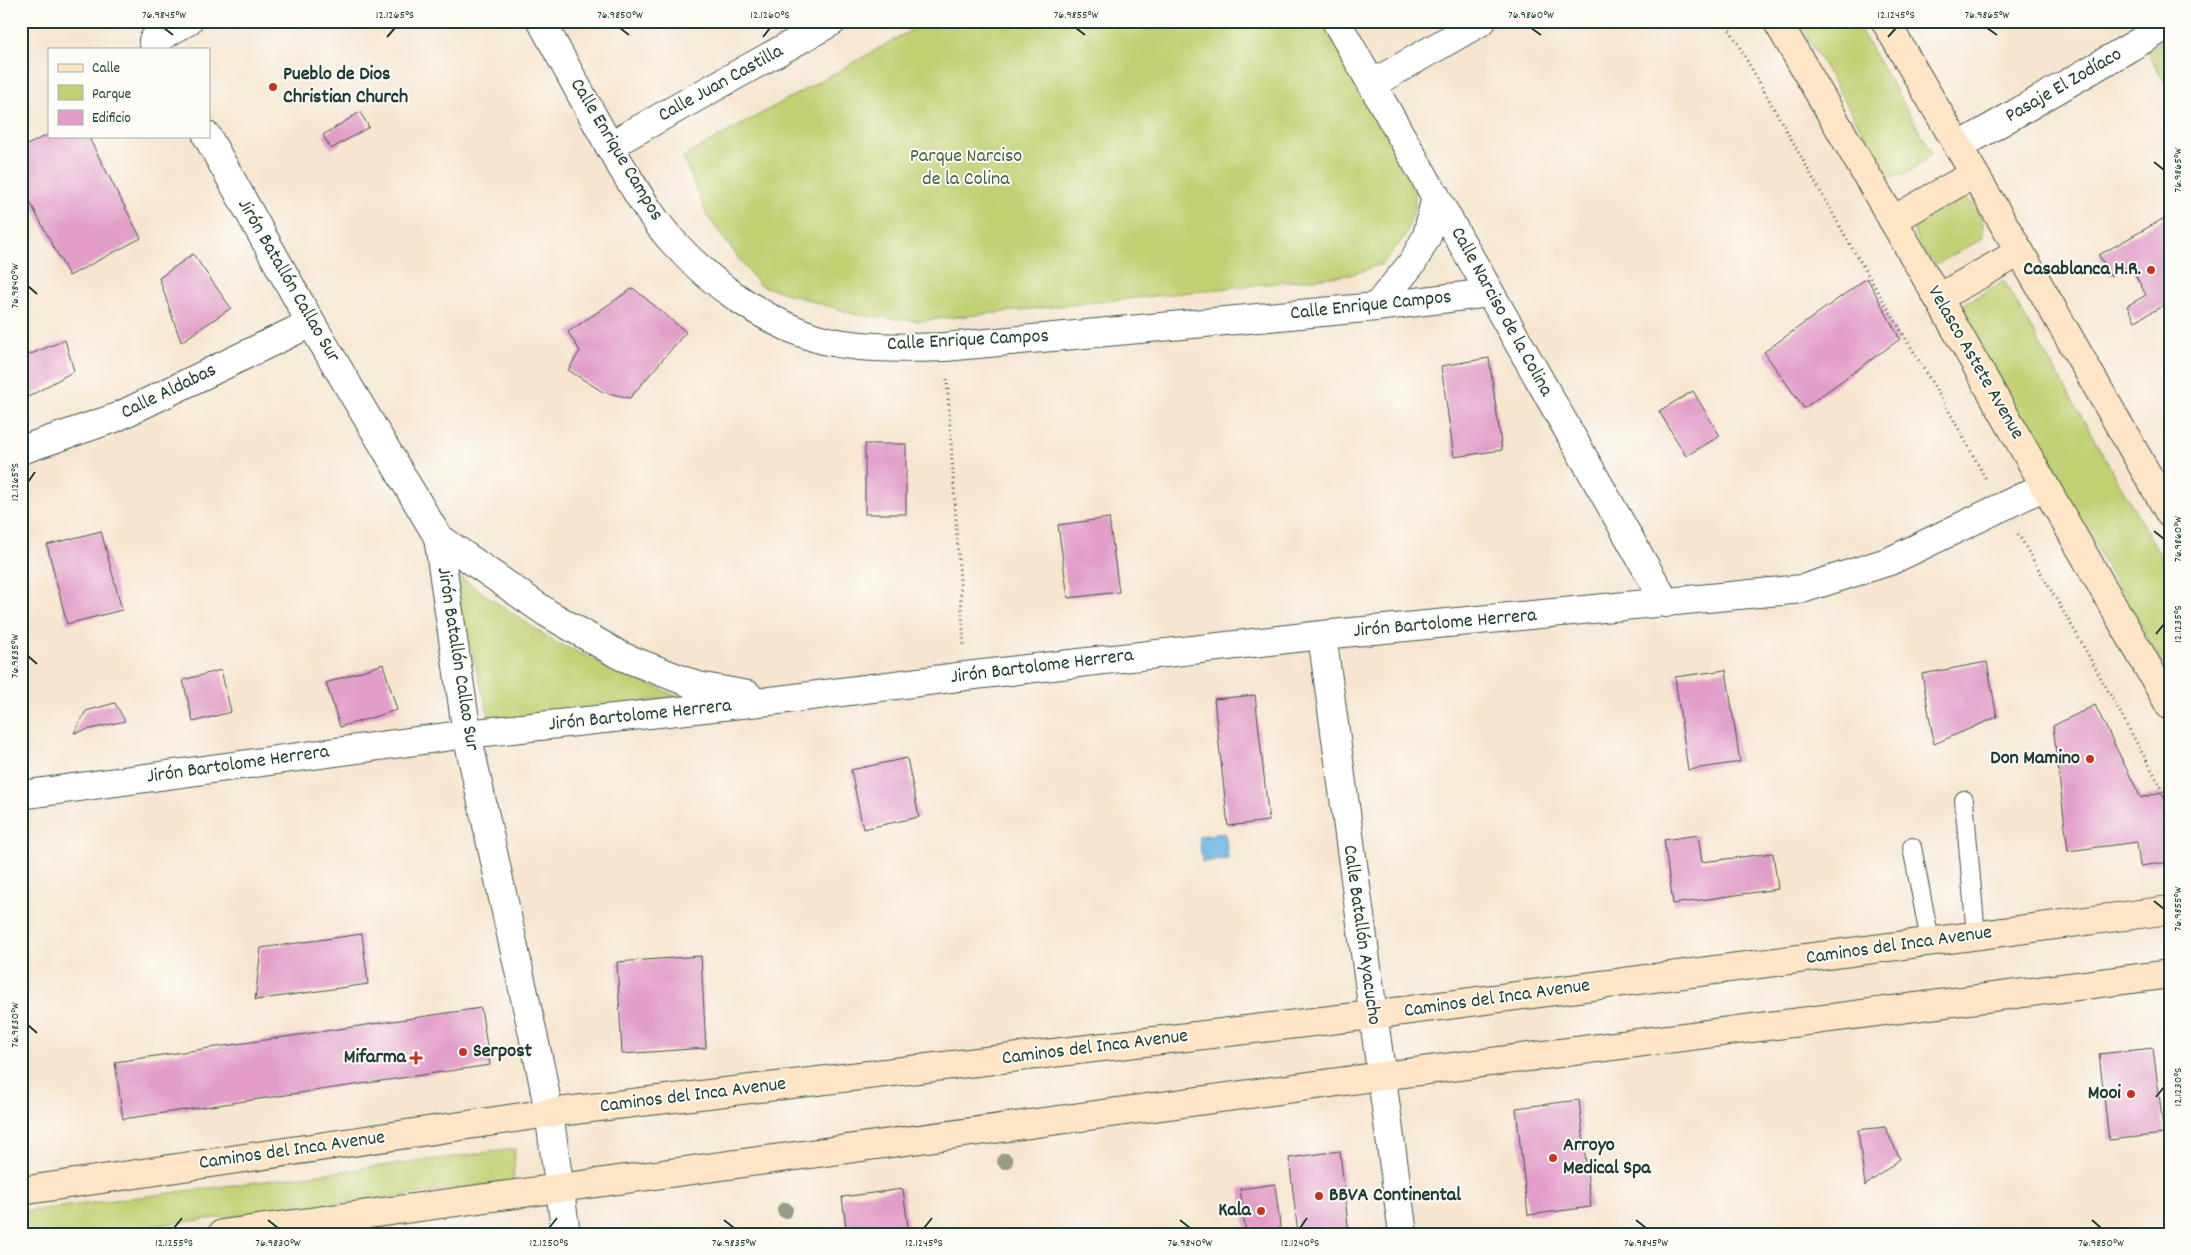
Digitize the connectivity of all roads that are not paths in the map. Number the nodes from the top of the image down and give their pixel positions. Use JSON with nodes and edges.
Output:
{"nodes":[{"id":1,"x":188,"y":21,"type":"edge"},
{"id":2,"x":542,"y":21,"type":"edge"},
{"id":3,"x":833,"y":21,"type":"edge"},
{"id":4,"x":1336,"y":21,"type":"edge"},
{"id":5,"x":1482,"y":21,"type":"edge"},
{"id":6,"x":1777,"y":21,"type":"edge"},
{"id":7,"x":1885,"y":21,"type":"edge"},
{"id":8,"x":2170,"y":24,"type":"edge"},
{"id":9,"x":151,"y":37,"type":"edge"},
{"id":10,"x":1372,"y":84,"type":"junction"},
{"id":11,"x":208,"y":138,"type":"edge"},
{"id":12,"x":609,"y":146,"type":"junction"},
{"id":13,"x":1958,"y":147,"type":"junction"},
{"id":14,"x":1974,"y":174,"type":"junction"},
{"id":15,"x":1436,"y":196,"type":"junction"},
{"id":16,"x":1893,"y":220,"type":"junction"},
{"id":17,"x":2020,"y":252,"type":"junction"},
{"id":18,"x":1489,"y":293,"type":"junction"},
{"id":19,"x":1938,"y":298,"type":"junction"},
{"id":20,"x":1376,"y":307,"type":"junction"},
{"id":21,"x":311,"y":323,"type":"junction"},
{"id":22,"x":21,"y":450,"type":"edge"},
{"id":23,"x":2045,"y":486,"type":"junction"},
{"id":24,"x":2170,"y":514,"type":"edge"},
{"id":25,"x":438,"y":537,"type":"junction"},
{"id":26,"x":1666,"y":603,"type":"junction"},
{"id":27,"x":1322,"y":635,"type":"junction"},
{"id":28,"x":779,"y":700,"type":"junction"},
{"id":29,"x":2170,"y":706,"type":"edge"},
{"id":30,"x":467,"y":734,"type":"junction"},
{"id":31,"x":21,"y":794,"type":"edge"},
{"id":32,"x":1964,"y":800,"type":"dead end"},
{"id":33,"x":1912,"y":847,"type":"dead end"},
{"id":34,"x":2170,"y":910,"type":"edge"},
{"id":35,"x":1976,"y":935,"type":"junction"},
{"id":36,"x":1930,"y":942,"type":"junction"},
{"id":37,"x":2170,"y":974,"type":"edge"},
{"id":38,"x":1372,"y":1015,"type":"junction"},
{"id":39,"x":1382,"y":1076,"type":"junction"},
{"id":40,"x":550,"y":1113,"type":"junction"},
{"id":41,"x":560,"y":1187,"type":"junction"},
{"id":42,"x":21,"y":1191,"type":"edge"},
{"id":43,"x":222,"y":1234,"type":"edge"},
{"id":44,"x":566,"y":1234,"type":"edge"},
{"id":45,"x":1403,"y":1234,"type":"edge"}],
"edges":[{"from":1,"to":9,"type":"street"},
{"from":2,"to":12,"type":"street","name":"Calle Enrique Campos"},
{"from":3,"to":12,"type":"street","name":"Calle Juan Castilla"},
{"from":4,"to":10,"type":"street","name":"Calle Narciso de la Colina"},
{"from":5,"to":10,"type":"street"},
{"from":6,"to":16,"type":"main road","name":"Velasco Astete Avenue"},
{"from":7,"to":13,"type":"main road"},
{"from":8,"to":13,"type":"street","name":"Pasaje El Zodíaco"},
{"from":10,"to":15,"type":"street","name":"Calle Narciso de la Colina"},
{"from":11,"to":21,"type":"street","name":"Jirón Batallón Callao Sur"},
{"from":12,"to":20,"type":"street","name":"Calle Enrique Campos"},
{"from":13,"to":14,"type":"main road"},
{"from":14,"to":16,"type":"main road"},
{"from":14,"to":17,"type":"main road"},
{"from":15,"to":18,"type":"street","name":"Calle Narciso de la Colina"},
{"from":15,"to":20,"type":"street"},
{"from":16,"to":19,"type":"main road","name":"Velasco Astete Avenue"},
{"from":17,"to":19,"type":"main road"},
{"from":17,"to":24,"type":"main road"},
{"from":18,"to":20,"type":"street","name":"Calle Enrique Campos"},
{"from":18,"to":26,"type":"street","name":"Calle Narciso de la Colina"},
{"from":19,"to":23,"type":"main road","name":"Velasco Astete Avenue"},
{"from":21,"to":22,"type":"street","name":"Calle Aldabas"},
{"from":21,"to":25,"type":"street","name":"Jirón Batallón Callao Sur"},
{"from":23,"to":26,"type":"street","name":"Jirón Bartolome Herrera"},
{"from":23,"to":29,"type":"main road","name":"Velasco Astete Avenue"},
{"from":25,"to":28,"type":"street"},
{"from":25,"to":30,"type":"street","name":"Jirón Batallón Callao Sur"},
{"from":26,"to":27,"type":"street","name":"Jirón Bartolome Herrera"},
{"from":27,"to":28,"type":"street","name":"Jirón Bartolome Herrera"},
{"from":27,"to":38,"type":"street","name":"Calle Batallón Ayacucho"},
{"from":28,"to":30,"type":"street","name":"Jirón Bartolome Herrera"},
{"from":30,"to":31,"type":"street","name":"Jirón Bartolome Herrera"},
{"from":30,"to":40,"type":"street","name":"Jirón Batallón Callao Sur"},
{"from":32,"to":35,"type":"lane"},
{"from":33,"to":36,"type":"lane"},
{"from":34,"to":35,"type":"main road","name":"Caminos del Inca Avenue"},
{"from":35,"to":36,"type":"main road","name":"Caminos del Inca Avenue"},
{"from":36,"to":38,"type":"main road","name":"Caminos del Inca Avenue"},
{"from":37,"to":39,"type":"main road"},
{"from":38,"to":39,"type":"street","name":"Calle Batallón Ayacucho"},
{"from":38,"to":40,"type":"main road","name":"Caminos del Inca Avenue"},
{"from":39,"to":41,"type":"main road"},
{"from":39,"to":45,"type":"street","name":"Calle Batallón Ayacucho"},
{"from":40,"to":41,"type":"street","name":"Jirón Batallón Callao Sur"},
{"from":40,"to":42,"type":"main road","name":"Caminos del Inca Avenue"},
{"from":41,"to":43,"type":"main road"},
{"from":41,"to":44,"type":"street","name":"Jirón Batallón Callao Sur"}]}
